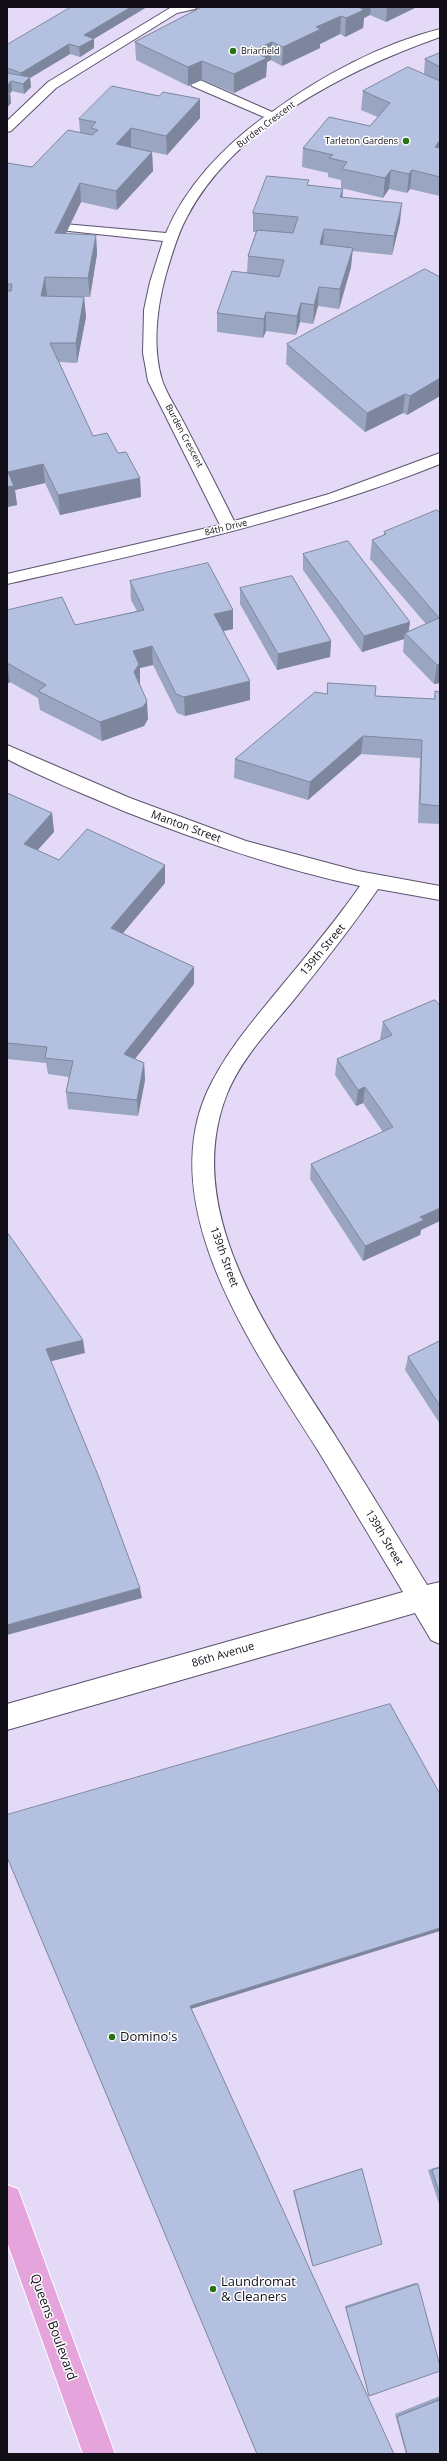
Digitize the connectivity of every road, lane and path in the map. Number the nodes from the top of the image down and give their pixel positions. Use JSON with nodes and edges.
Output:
{"nodes":[{"id":1,"x":191,"y":7,"type":"edge"},
{"id":2,"x":440,"y":33,"type":"edge"},
{"id":3,"x":196,"y":83,"type":"edge"},
{"id":4,"x":273,"y":117,"type":"junction"},
{"id":5,"x":7,"y":128,"type":"edge"},
{"id":6,"x":69,"y":227,"type":"edge"},
{"id":7,"x":170,"y":238,"type":"junction"},
{"id":8,"x":440,"y":458,"type":"edge"},
{"id":9,"x":230,"y":528,"type":"junction"},
{"id":10,"x":7,"y":578,"type":"edge"},
{"id":11,"x":7,"y":751,"type":"edge"},
{"id":12,"x":373,"y":882,"type":"junction"},
{"id":13,"x":440,"y":893,"type":"edge"},
{"id":14,"x":430,"y":1597,"type":"edge"},
{"id":15,"x":440,"y":1631,"type":"edge"},
{"id":16,"x":7,"y":1717,"type":"edge"},
{"id":17,"x":7,"y":2200,"type":"edge"},
{"id":18,"x":99,"y":2454,"type":"edge"}],
"edges":[{"from":1,"to":5,"type":"street"},
{"from":2,"to":4,"type":"street","name":"Burden Crescent"},
{"from":3,"to":4,"type":"street"},
{"from":4,"to":7,"type":"street","name":"Burden Crescent"},
{"from":6,"to":7,"type":"street"},
{"from":7,"to":9,"type":"street","name":"Burden Crescent"},
{"from":8,"to":9,"type":"street","name":"84th Drive"},
{"from":9,"to":10,"type":"street","name":"84th Drive"},
{"from":11,"to":12,"type":"street","name":"Manton Street"},
{"from":12,"to":13,"type":"street","name":"Manton Street"},
{"from":12,"to":14,"type":"street","name":"139th Street"},
{"from":14,"to":15,"type":"street","name":"139th Street"},
{"from":14,"to":16,"type":"street","name":"86th Avenue"},
{"from":17,"to":18,"type":"main road","name":"Queens Boulevard"}]}
